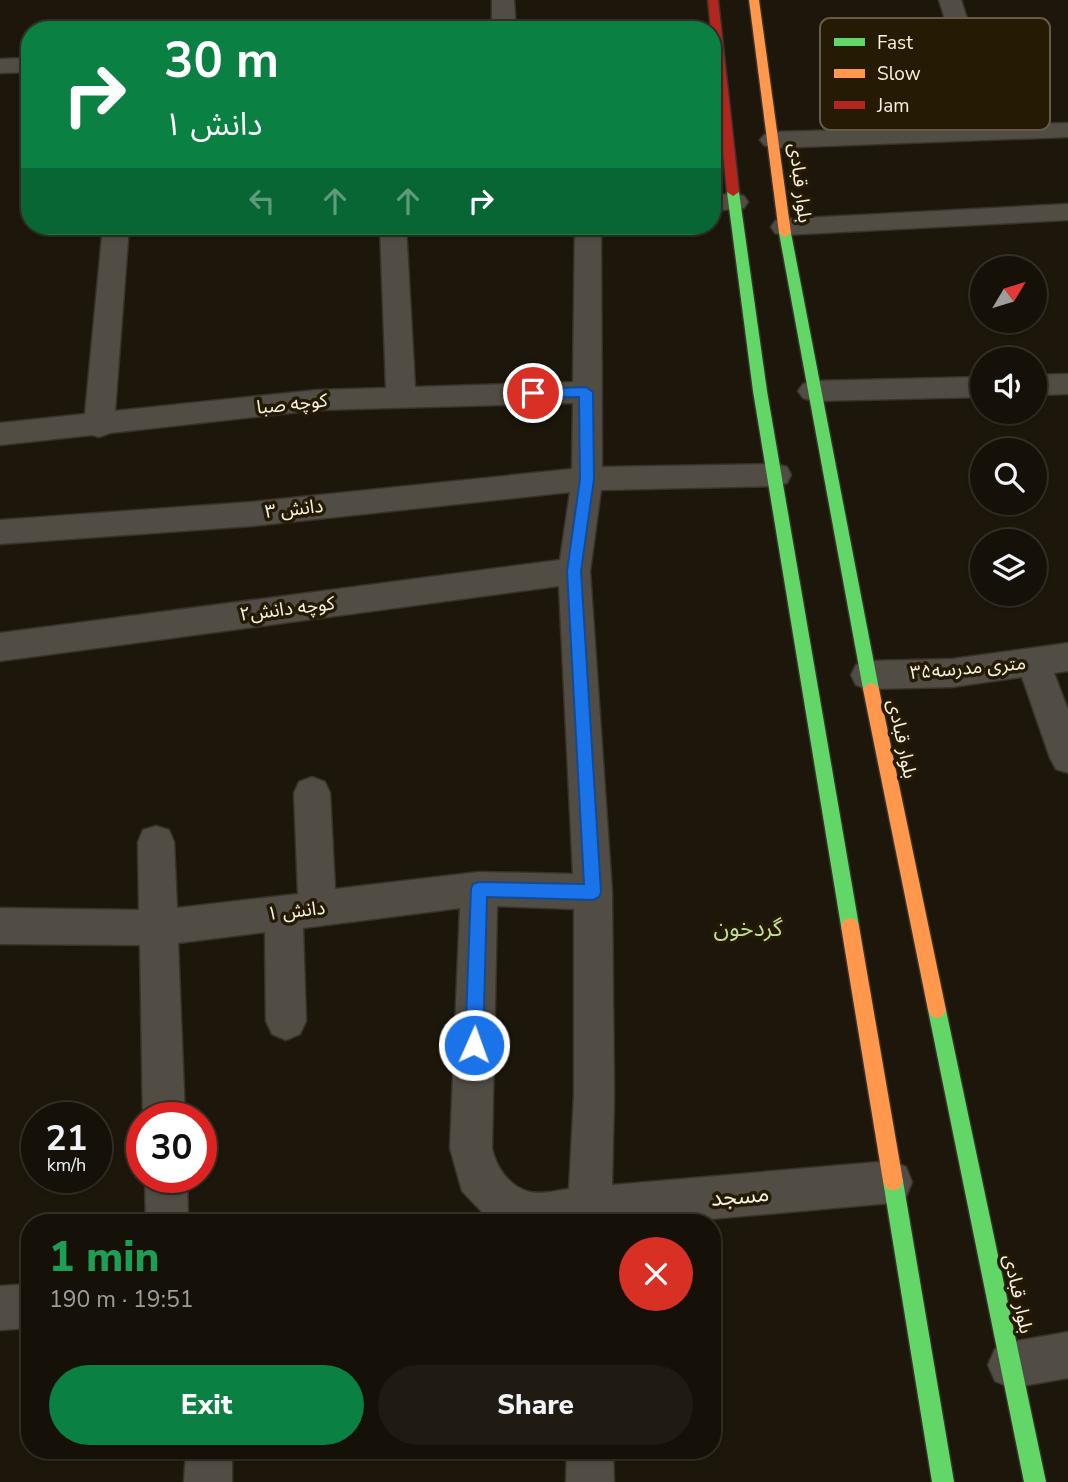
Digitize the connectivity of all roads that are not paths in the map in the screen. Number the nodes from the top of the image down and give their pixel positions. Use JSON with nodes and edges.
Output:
{"nodes":[{"id":1,"x":503,"y":0,"type":"edge"},
{"id":2,"x":713,"y":0,"type":"edge"},
{"id":3,"x":754,"y":0,"type":"edge"},
{"id":4,"x":950,"y":0,"type":"edge"},
{"id":5,"x":956,"y":18,"type":"edge"},
{"id":6,"x":504,"y":21,"type":"edge"},
{"id":7,"x":714,"y":21,"type":"edge"},
{"id":8,"x":21,"y":65,"type":"edge"},
{"id":9,"x":0,"y":66,"type":"edge"},
{"id":10,"x":1068,"y":130,"type":"edge"},
{"id":11,"x":992,"y":132,"type":"joint"},
{"id":12,"x":773,"y":140,"type":"junction"},
{"id":13,"x":721,"y":150,"type":"edge"},
{"id":14,"x":724,"y":203,"type":"edge"},
{"id":15,"x":1068,"y":212,"type":"edge"},
{"id":16,"x":784,"y":227,"type":"junction"},
{"id":17,"x":115,"y":235,"type":"edge"},
{"id":18,"x":393,"y":235,"type":"edge"},
{"id":19,"x":588,"y":235,"type":"edge"},
{"id":20,"x":740,"y":254,"type":"junction"},
{"id":21,"x":776,"y":255,"type":"junction"},
{"id":22,"x":1068,"y":384,"type":"edge"},
{"id":23,"x":1047,"y":385,"type":"edge"},
{"id":24,"x":970,"y":387,"type":"edge"},
{"id":25,"x":813,"y":391,"type":"junction"},
{"id":26,"x":586,"y":392,"type":"junction"},
{"id":27,"x":401,"y":397,"type":"junction"},
{"id":28,"x":99,"y":426,"type":"junction"},
{"id":29,"x":0,"y":434,"type":"edge"},
{"id":30,"x":776,"y":475,"type":"junction"},
{"id":31,"x":587,"y":479,"type":"junction"},
{"id":32,"x":0,"y":532,"type":"edge"},
{"id":33,"x":574,"y":571,"type":"junction"},
{"id":34,"x":0,"y":647,"type":"edge"},
{"id":35,"x":1068,"y":657,"type":"edge"},
{"id":36,"x":1033,"y":662,"type":"junction"},
{"id":37,"x":868,"y":675,"type":"junction"},
{"id":38,"x":1068,"y":758,"type":"edge"},
{"id":39,"x":312,"y":793,"type":"dead end"},
{"id":40,"x":156,"y":842,"type":"dead end"},
{"id":41,"x":479,"y":889,"type":"junction"},
{"id":42,"x":593,"y":892,"type":"junction"},
{"id":43,"x":301,"y":910,"type":"junction"},
{"id":44,"x":0,"y":926,"type":"edge"},
{"id":45,"x":159,"y":928,"type":"junction"},
{"id":46,"x":286,"y":1021,"type":"dead end"},
{"id":47,"x":164,"y":1102,"type":"edge"},
{"id":48,"x":891,"y":1182,"type":"junction"},
{"id":49,"x":166,"y":1193,"type":"edge"},
{"id":50,"x":167,"y":1214,"type":"edge"},
{"id":51,"x":528,"y":1214,"type":"edge"},
{"id":52,"x":589,"y":1214,"type":"edge"},
{"id":53,"x":615,"y":1214,"type":"edge"},
{"id":54,"x":21,"y":1307,"type":"edge"},
{"id":55,"x":0,"y":1308,"type":"edge"},
{"id":56,"x":1068,"y":1355,"type":"edge"},
{"id":57,"x":1011,"y":1365,"type":"junction"},
{"id":58,"x":209,"y":1459,"type":"edge"},
{"id":59,"x":590,"y":1459,"type":"edge"},
{"id":60,"x":208,"y":1482,"type":"edge"},
{"id":61,"x":590,"y":1482,"type":"edge"},
{"id":62,"x":943,"y":1482,"type":"edge"},
{"id":63,"x":1035,"y":1482,"type":"edge"}],
"edges":[{"from":1,"to":6,"type":"street"},
{"from":2,"to":7,"type":"street"},
{"from":3,"to":12,"type":"street","name":"بلوار قبادی"},
{"from":4,"to":5,"type":"street"},
{"from":8,"to":9,"type":"street"},
{"from":10,"to":11,"type":"street"},
{"from":11,"to":12,"type":"street"},
{"from":12,"to":16,"type":"street","name":"بلوار قبادی"},
{"from":13,"to":14,"type":"street"},
{"from":14,"to":20,"type":"street"},
{"from":15,"to":16,"type":"street"},
{"from":16,"to":21,"type":"street","name":"بلوار قبادی"},
{"from":17,"to":28,"type":"street"},
{"from":18,"to":27,"type":"street"},
{"from":19,"to":26,"type":"street"},
{"from":20,"to":21,"type":"street"},
{"from":20,"to":30,"type":"street"},
{"from":21,"to":25,"type":"street","name":"بلوار قبادی"},
{"from":22,"to":23,"type":"street"},
{"from":24,"to":25,"type":"street"},
{"from":25,"to":37,"type":"street","name":"بلوار قبادی"},
{"from":26,"to":27,"type":"street","name":"کوچه صبا"},
{"from":26,"to":31,"type":"street"},
{"from":27,"to":28,"type":"street","name":"کوچه صبا"},
{"from":28,"to":29,"type":"street","name":"کوچه صبا"},
{"from":30,"to":31,"type":"street","name":"دانش ۳"},
{"from":30,"to":48,"type":"street"},
{"from":31,"to":32,"type":"street","name":"دانش ۳"},
{"from":31,"to":33,"type":"street"},
{"from":33,"to":34,"type":"street","name":"کوچه دانش۲"},
{"from":33,"to":42,"type":"street"},
{"from":35,"to":36,"type":"street","name":"۳۵متری مدرسه"},
{"from":36,"to":37,"type":"street","name":"۳۵متری مدرسه"},
{"from":36,"to":38,"type":"street"},
{"from":37,"to":57,"type":"street","name":"بلوار قبادی"},
{"from":39,"to":43,"type":"street"},
{"from":40,"to":45,"type":"street"},
{"from":41,"to":42,"type":"street","name":"دانش ۱"},
{"from":41,"to":43,"type":"street","name":"دانش ۱"},
{"from":41,"to":51,"type":"street","name":"مسجد"},
{"from":42,"to":52,"type":"street"},
{"from":43,"to":45,"type":"street","name":"دانش ۱"},
{"from":43,"to":46,"type":"street"},
{"from":44,"to":45,"type":"street","name":"دانش ۱"},
{"from":45,"to":47,"type":"street"},
{"from":48,"to":53,"type":"street","name":"مسجد"},
{"from":48,"to":62,"type":"street"},
{"from":49,"to":50,"type":"street"},
{"from":54,"to":55,"type":"street"},
{"from":56,"to":57,"type":"street"},
{"from":57,"to":63,"type":"street","name":"بلوار قبادی"},
{"from":58,"to":60,"type":"street"},
{"from":59,"to":61,"type":"street"}]}
